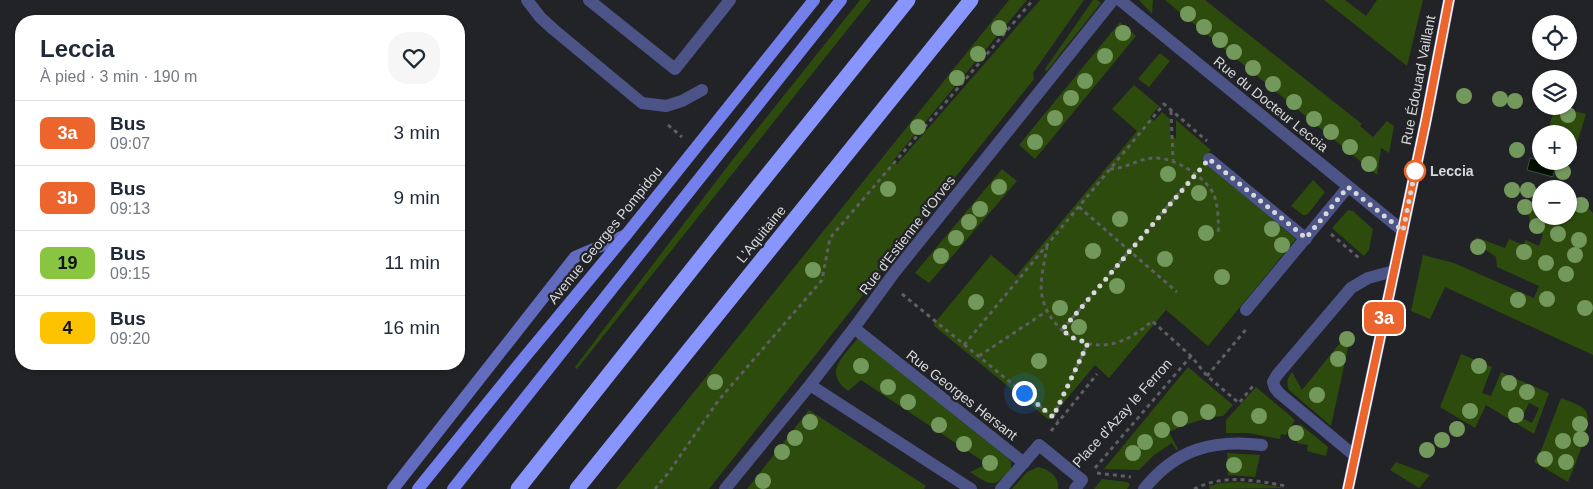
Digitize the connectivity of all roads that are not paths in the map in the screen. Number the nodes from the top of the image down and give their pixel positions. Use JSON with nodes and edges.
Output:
{"nodes":[{"id":1,"x":527,"y":0,"type":"edge"},
{"id":2,"x":589,"y":0,"type":"edge"},
{"id":3,"x":730,"y":0,"type":"edge"},
{"id":4,"x":814,"y":0,"type":"edge"},
{"id":5,"x":841,"y":0,"type":"edge"},
{"id":6,"x":908,"y":0,"type":"edge"},
{"id":7,"x":971,"y":0,"type":"edge"},
{"id":8,"x":1114,"y":0,"type":"edge"},
{"id":9,"x":1120,"y":0,"type":"edge"},
{"id":10,"x":1449,"y":0,"type":"edge"},
{"id":11,"x":702,"y":90,"type":"dead end"},
{"id":12,"x":1209,"y":159,"type":"road end"},
{"id":13,"x":1348,"y":187,"type":"junction"},
{"id":14,"x":1403,"y":231,"type":"junction"},
{"id":15,"x":626,"y":235,"type":"junction"},
{"id":16,"x":1306,"y":238,"type":"junction"},
{"id":17,"x":1394,"y":271,"type":"junction"},
{"id":18,"x":1246,"y":310,"type":"dead end"},
{"id":19,"x":854,"y":328,"type":"junction"},
{"id":20,"x":810,"y":385,"type":"junction"},
{"id":21,"x":1262,"y":445,"type":"dead end"},
{"id":22,"x":1355,"y":456,"type":"junction"},
{"id":23,"x":1024,"y":463,"type":"junction"},
{"id":24,"x":1083,"y":480,"type":"edge"},
{"id":25,"x":1148,"y":484,"type":"edge"},
{"id":26,"x":393,"y":489,"type":"edge"},
{"id":27,"x":418,"y":489,"type":"edge"},
{"id":28,"x":453,"y":489,"type":"edge"},
{"id":29,"x":518,"y":489,"type":"edge"},
{"id":30,"x":577,"y":489,"type":"edge"},
{"id":31,"x":725,"y":489,"type":"edge"},
{"id":32,"x":971,"y":489,"type":"edge"},
{"id":33,"x":1001,"y":489,"type":"edge"},
{"id":34,"x":1348,"y":489,"type":"edge"}],
"edges":[{"from":1,"to":11,"type":"street"},
{"from":2,"to":3,"type":"street"},
{"from":4,"to":15,"type":"main road","name":"Avenue Georges Pompidou"},
{"from":5,"to":28,"type":"main road"},
{"from":6,"to":29,"type":"highway"},
{"from":7,"to":30,"type":"highway","name":"L'Aquitaine"},
{"from":8,"to":19,"type":"street","name":"Rue d'Estienne d'Orves"},
{"from":9,"to":13,"type":"street","name":"Rue du Docteur Leccia"},
{"from":10,"to":14,"type":"main road","name":"Rue Édouard Vaillant"},
{"from":12,"to":16,"type":"street"},
{"from":13,"to":14,"type":"street","name":"Rue du Docteur Leccia"},
{"from":13,"to":16,"type":"street"},
{"from":14,"to":17,"type":"main road","name":"Rue Édouard Vaillant"},
{"from":15,"to":26,"type":"main road"},
{"from":15,"to":27,"type":"main road","name":"Avenue Georges Pompidou"},
{"from":16,"to":18,"type":"street"},
{"from":17,"to":22,"type":"main road","name":"Rue Édouard Vaillant"},
{"from":17,"to":22,"type":"street"},
{"from":19,"to":20,"type":"street","name":"Rue d'Estienne d'Orves"},
{"from":19,"to":23,"type":"street","name":"Rue Georges Hersant"},
{"from":20,"to":31,"type":"street","name":"Rue d'Estienne d'Orves"},
{"from":20,"to":32,"type":"street"},
{"from":21,"to":25,"type":"street"},
{"from":22,"to":34,"type":"main road","name":"Rue Édouard Vaillant"},
{"from":23,"to":24,"type":"street"},
{"from":23,"to":33,"type":"street"}]}
